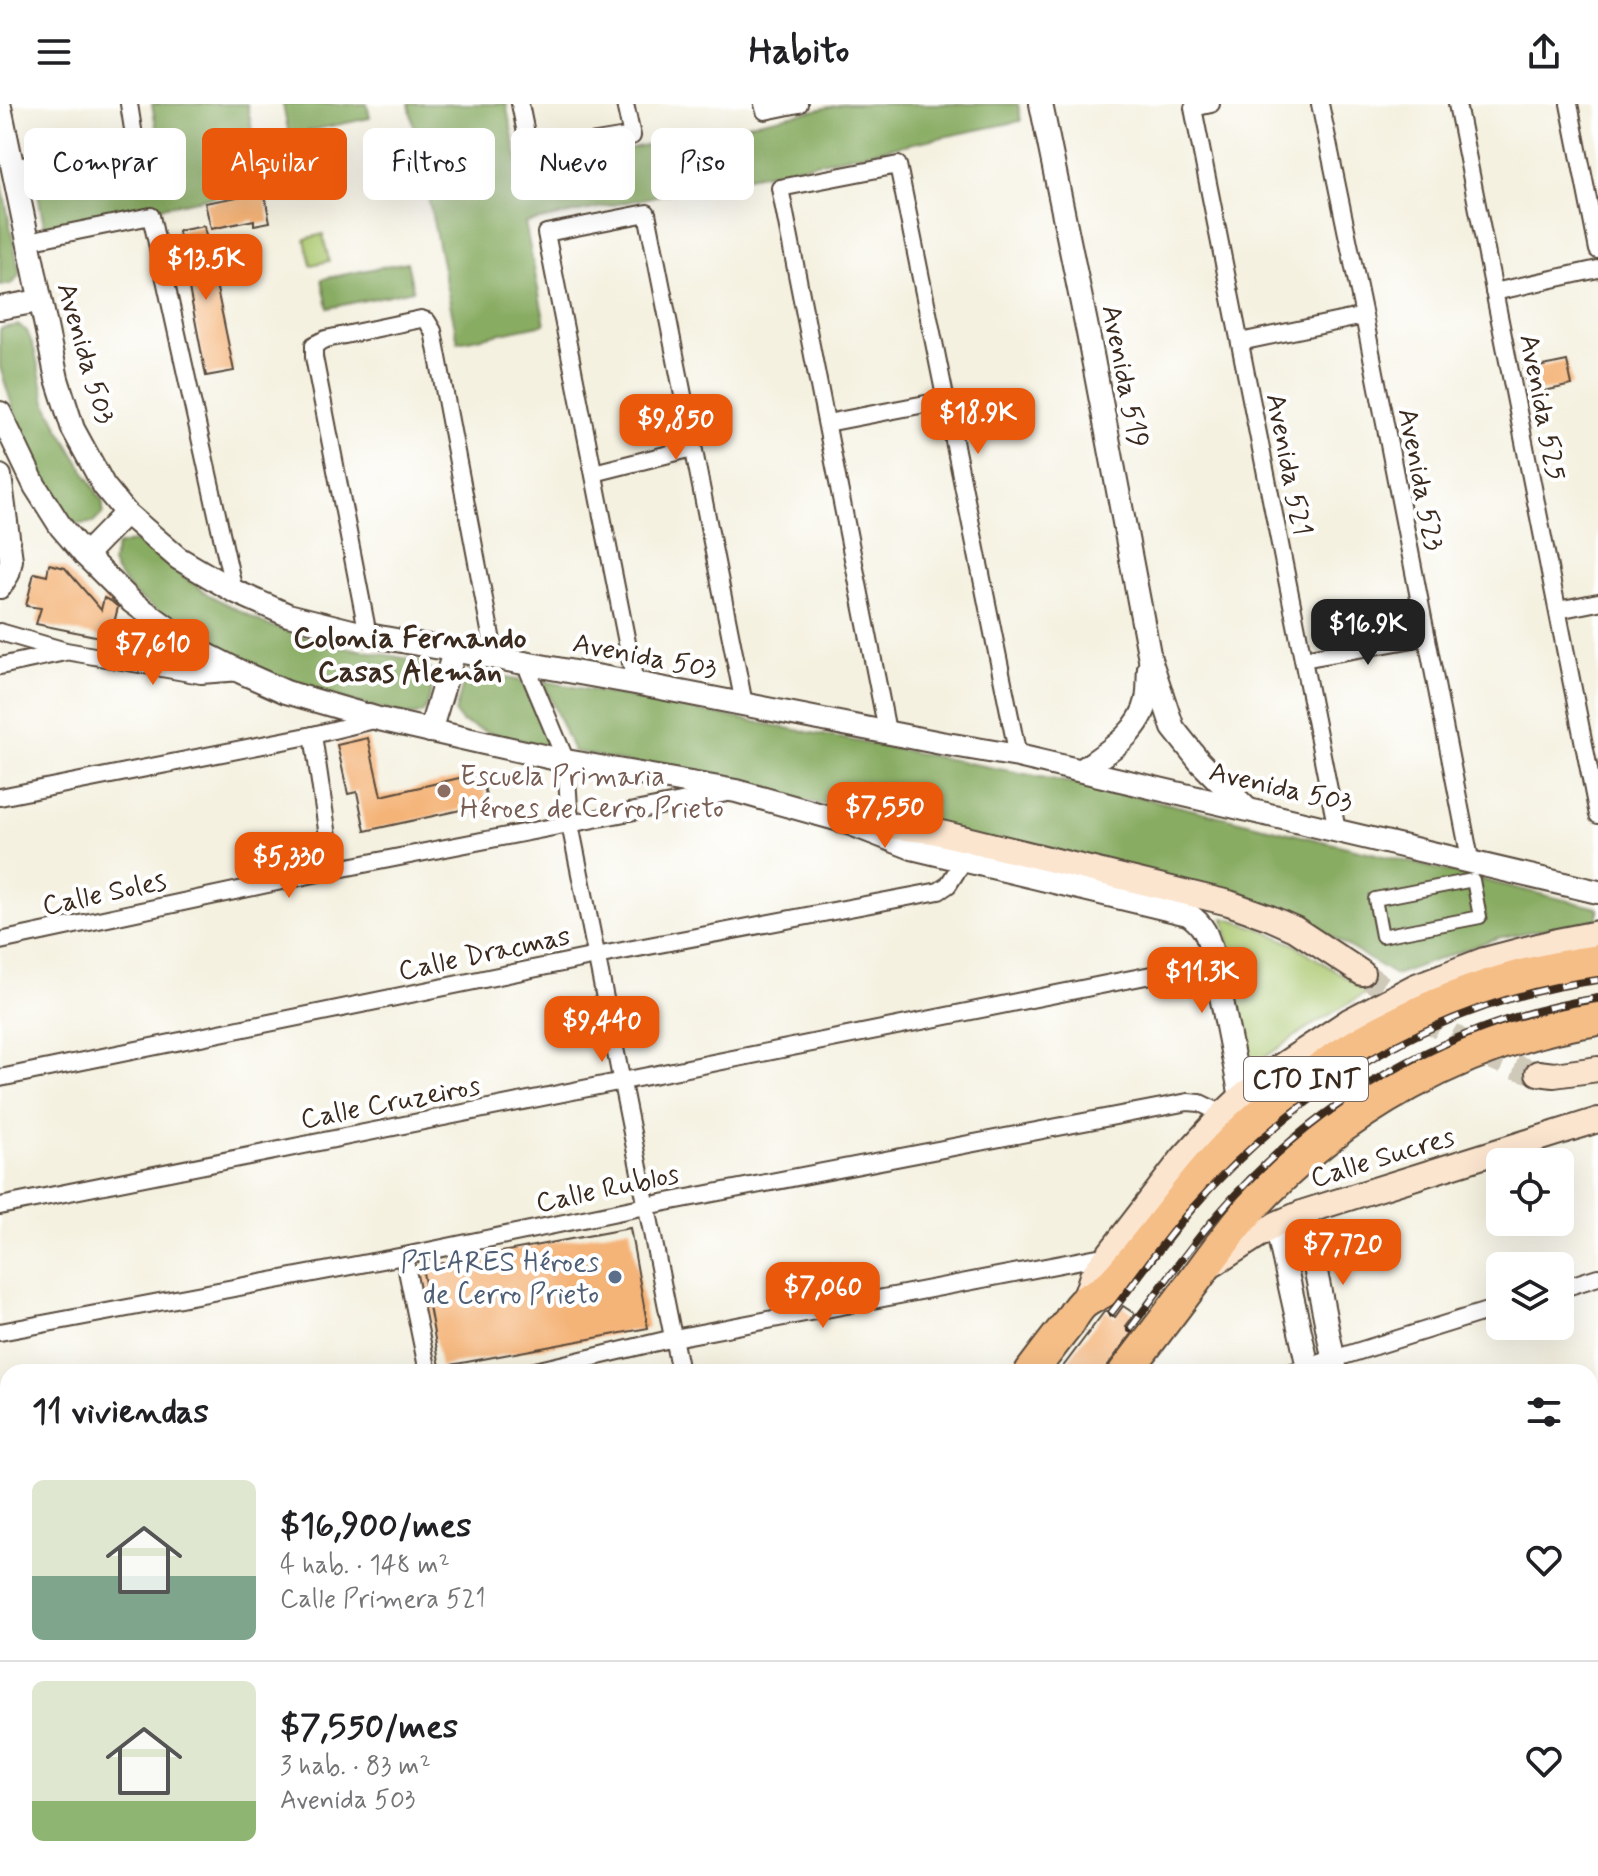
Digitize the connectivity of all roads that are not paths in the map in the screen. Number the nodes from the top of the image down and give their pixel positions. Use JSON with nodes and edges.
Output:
{"nodes":[{"id":1,"x":129,"y":104,"type":"edge"},
{"id":2,"x":520,"y":104,"type":"edge"},
{"id":3,"x":625,"y":104,"type":"edge"},
{"id":4,"x":799,"y":104,"type":"edge"},
{"id":5,"x":1041,"y":104,"type":"edge"},
{"id":6,"x":1211,"y":104,"type":"edge"},
{"id":7,"x":1320,"y":104,"type":"edge"},
{"id":8,"x":1457,"y":104,"type":"edge"},
{"id":9,"x":1569,"y":104,"type":"edge"},
{"id":10,"x":0,"y":107,"type":"edge"},
{"id":11,"x":764,"y":107,"type":"edge"},
{"id":12,"x":13,"y":168,"type":"junction"},
{"id":13,"x":28,"y":241,"type":"junction"},
{"id":14,"x":1598,"y":250,"type":"edge"},
{"id":15,"x":1598,"y":269,"type":"edge"},
{"id":16,"x":1494,"y":292,"type":"junction"},
{"id":17,"x":39,"y":301,"type":"junction"},
{"id":18,"x":0,"y":308,"type":"edge"},
{"id":19,"x":1364,"y":316,"type":"junction"},
{"id":20,"x":1240,"y":342,"type":"junction"},
{"id":21,"x":946,"y":400,"type":"junction"},
{"id":22,"x":0,"y":413,"type":"edge"},
{"id":23,"x":827,"y":423,"type":"junction"},
{"id":24,"x":693,"y":448,"type":"junction"},
{"id":25,"x":594,"y":473,"type":"junction"},
{"id":26,"x":0,"y":476,"type":"edge"},
{"id":27,"x":126,"y":513,"type":"junction"},
{"id":28,"x":85,"y":555,"type":"junction"},
{"id":29,"x":0,"y":587,"type":"edge"},
{"id":30,"x":234,"y":591,"type":"junction"},
{"id":31,"x":1598,"y":602,"type":"edge"},
{"id":32,"x":1558,"y":610,"type":"junction"},
{"id":33,"x":0,"y":632,"type":"edge"},
{"id":34,"x":368,"y":635,"type":"junction"},
{"id":35,"x":1425,"y":637,"type":"junction"},
{"id":36,"x":455,"y":649,"type":"junction"},
{"id":37,"x":66,"y":651,"type":"junction"},
{"id":38,"x":495,"y":657,"type":"junction"},
{"id":39,"x":1150,"y":659,"type":"junction"},
{"id":40,"x":1303,"y":659,"type":"junction"},
{"id":41,"x":525,"y":663,"type":"junction"},
{"id":42,"x":0,"y":666,"type":"edge"},
{"id":43,"x":241,"y":672,"type":"junction"},
{"id":44,"x":635,"y":683,"type":"junction"},
{"id":45,"x":744,"y":704,"type":"junction"},
{"id":46,"x":379,"y":719,"type":"junction"},
{"id":47,"x":430,"y":731,"type":"junction"},
{"id":48,"x":887,"y":731,"type":"junction"},
{"id":49,"x":313,"y":735,"type":"junction"},
{"id":50,"x":1018,"y":756,"type":"junction"},
{"id":51,"x":566,"y":761,"type":"junction"},
{"id":52,"x":1082,"y":770,"type":"junction"},
{"id":53,"x":736,"y":791,"type":"junction"},
{"id":54,"x":0,"y":797,"type":"edge"},
{"id":55,"x":1247,"y":809,"type":"junction"},
{"id":56,"x":1598,"y":815,"type":"edge"},
{"id":57,"x":843,"y":821,"type":"junction"},
{"id":58,"x":570,"y":824,"type":"junction"},
{"id":59,"x":1337,"y":830,"type":"junction"},
{"id":60,"x":964,"y":860,"type":"junction"},
{"id":61,"x":1471,"y":864,"type":"junction"},
{"id":62,"x":333,"y":870,"type":"junction"},
{"id":63,"x":1598,"y":892,"type":"edge"},
{"id":64,"x":1375,"y":899,"type":"joint"},
{"id":65,"x":1598,"y":933,"type":"edge"},
{"id":66,"x":0,"y":941,"type":"edge"},
{"id":67,"x":596,"y":956,"type":"junction"},
{"id":68,"x":1214,"y":960,"type":"junction"},
{"id":69,"x":1598,"y":961,"type":"edge"},
{"id":70,"x":1362,"y":973,"type":"tunnel mouth"},
{"id":71,"x":1598,"y":1019,"type":"edge"},
{"id":72,"x":1598,"y":1069,"type":"edge"},
{"id":73,"x":1538,"y":1073,"type":"tunnel mouth"},
{"id":74,"x":0,"y":1078,"type":"edge"},
{"id":75,"x":621,"y":1080,"type":"junction"},
{"id":76,"x":1241,"y":1097,"type":"junction"},
{"id":77,"x":1223,"y":1114,"type":"junction"},
{"id":78,"x":1598,"y":1120,"type":"edge"},
{"id":79,"x":0,"y":1206,"type":"edge"},
{"id":80,"x":646,"y":1206,"type":"junction"},
{"id":81,"x":1304,"y":1212,"type":"junction"},
{"id":82,"x":1276,"y":1224,"type":"junction"},
{"id":83,"x":1108,"y":1255,"type":"junction"},
{"id":84,"x":404,"y":1256,"type":"junction"},
{"id":85,"x":1197,"y":1277,"type":"junction"},
{"id":86,"x":1598,"y":1277,"type":"edge"},
{"id":87,"x":1574,"y":1285,"type":"edge"},
{"id":88,"x":1083,"y":1304,"type":"junction"},
{"id":89,"x":1486,"y":1312,"type":"edge"},
{"id":90,"x":0,"y":1332,"type":"edge"},
{"id":91,"x":674,"y":1338,"type":"junction"},
{"id":92,"x":426,"y":1364,"type":"edge"},
{"id":93,"x":565,"y":1364,"type":"edge"},
{"id":94,"x":679,"y":1364,"type":"edge"},
{"id":95,"x":1037,"y":1364,"type":"edge"},
{"id":96,"x":1131,"y":1364,"type":"edge"},
{"id":97,"x":1302,"y":1364,"type":"edge"},
{"id":98,"x":1335,"y":1364,"type":"edge"},
{"id":99,"x":1341,"y":1364,"type":"edge"}],
"edges":[{"from":1,"to":12,"type":"street"},
{"from":2,"to":3,"type":"street"},
{"from":4,"to":11,"type":"street"},
{"from":5,"to":39,"type":"street","name":"Avenida 519"},
{"from":6,"to":20,"type":"street","name":"Avenida 521"},
{"from":7,"to":19,"type":"street","name":"Avenida 523"},
{"from":8,"to":16,"type":"street","name":"Avenida 525"},
{"from":9,"to":14,"type":"street"},
{"from":10,"to":12,"type":"street","name":"Avenida 503"},
{"from":12,"to":13,"type":"street","name":"Avenida 503"},
{"from":13,"to":17,"type":"street","name":"Avenida 503"},
{"from":13,"to":30,"type":"street"},
{"from":15,"to":16,"type":"street"},
{"from":16,"to":32,"type":"street","name":"Avenida 525"},
{"from":17,"to":18,"type":"street"},
{"from":17,"to":27,"type":"street","name":"Avenida 503"},
{"from":19,"to":20,"type":"street"},
{"from":19,"to":35,"type":"street","name":"Avenida 523"},
{"from":20,"to":40,"type":"street","name":"Avenida 521"},
{"from":21,"to":23,"type":"street"},
{"from":21,"to":23,"type":"street"},
{"from":21,"to":50,"type":"street"},
{"from":22,"to":28,"type":"street"},
{"from":23,"to":48,"type":"street"},
{"from":24,"to":25,"type":"street"},
{"from":24,"to":25,"type":"street"},
{"from":24,"to":45,"type":"street"},
{"from":25,"to":44,"type":"street"},
{"from":26,"to":29,"type":"street"},
{"from":27,"to":28,"type":"street"},
{"from":27,"to":30,"type":"street","name":"Avenida 503"},
{"from":28,"to":43,"type":"street"},
{"from":30,"to":34,"type":"street","name":"Avenida 503"},
{"from":31,"to":32,"type":"street"},
{"from":32,"to":56,"type":"street","name":"Avenida 525"},
{"from":33,"to":37,"type":"street"},
{"from":34,"to":36,"type":"street","name":"Avenida 503"},
{"from":34,"to":38,"type":"street"},
{"from":35,"to":40,"type":"street"},
{"from":35,"to":61,"type":"street","name":"Avenida 523"},
{"from":36,"to":38,"type":"street","name":"Avenida 503"},
{"from":36,"to":47,"type":"street"},
{"from":37,"to":42,"type":"street"},
{"from":37,"to":43,"type":"street"},
{"from":38,"to":41,"type":"street","name":"Avenida 503"},
{"from":39,"to":52,"type":"street","name":"Avenida 519"},
{"from":39,"to":55,"type":"street","name":"Avenida 519"},
{"from":40,"to":59,"type":"street","name":"Avenida 521"},
{"from":41,"to":44,"type":"street","name":"Avenida 503"},
{"from":41,"to":51,"type":"street"},
{"from":43,"to":46,"type":"street"},
{"from":44,"to":45,"type":"street","name":"Avenida 503"},
{"from":45,"to":48,"type":"street","name":"Avenida 503"},
{"from":46,"to":47,"type":"street"},
{"from":46,"to":49,"type":"street"},
{"from":47,"to":51,"type":"street"},
{"from":48,"to":50,"type":"street","name":"Avenida 503"},
{"from":49,"to":54,"type":"street"},
{"from":49,"to":62,"type":"street"},
{"from":50,"to":52,"type":"street","name":"Avenida 503"},
{"from":51,"to":53,"type":"street"},
{"from":51,"to":58,"type":"street"},
{"from":52,"to":55,"type":"street","name":"Avenida 503"},
{"from":53,"to":57,"type":"street"},
{"from":53,"to":58,"type":"street","name":"Calle Soles"},
{"from":55,"to":59,"type":"street","name":"Avenida 503"},
{"from":57,"to":60,"type":"street"},
{"from":57,"to":70,"type":"main road"},
{"from":58,"to":62,"type":"street","name":"Calle Soles"},
{"from":58,"to":67,"type":"street"},
{"from":59,"to":61,"type":"street","name":"Avenida 503"},
{"from":60,"to":67,"type":"street","name":"Calle Dracmas"},
{"from":60,"to":68,"type":"street"},
{"from":61,"to":63,"type":"street","name":"Avenida 503"},
{"from":62,"to":66,"type":"street","name":"Calle Soles"},
{"from":64,"to":64,"type":"street"},
{"from":65,"to":76,"type":"main road","number":"CTO INT"},
{"from":67,"to":74,"type":"street","name":"Calle Dracmas"},
{"from":67,"to":75,"type":"street"},
{"from":68,"to":75,"type":"street","name":"Calle Cruzeiros"},
{"from":68,"to":76,"type":"street"},
{"from":69,"to":88,"type":"highway","number":"CTO INT"},
{"from":71,"to":85,"type":"highway","number":"CTO INT"},
{"from":72,"to":73,"type":"main road"},
{"from":75,"to":79,"type":"street","name":"Calle Cruzeiros"},
{"from":75,"to":80,"type":"street"},
{"from":76,"to":77,"type":"main road","number":"CTO INT"},
{"from":77,"to":80,"type":"street","name":"Calle Rublos"},
{"from":77,"to":83,"type":"main road","number":"CTO INT"},
{"from":78,"to":81,"type":"main road","name":"Calle Sucres","number":"CTO INT"},
{"from":80,"to":84,"type":"street","name":"Calle Rublos"},
{"from":80,"to":91,"type":"street"},
{"from":81,"to":82,"type":"main road","name":"Calle Sucres","number":"CTO INT"},
{"from":81,"to":98,"type":"street"},
{"from":82,"to":85,"type":"main road","name":"Calle Sucres","number":"CTO INT"},
{"from":82,"to":97,"type":"street"},
{"from":83,"to":88,"type":"main road","number":"CTO INT"},
{"from":83,"to":91,"type":"street"},
{"from":84,"to":90,"type":"street","name":"Calle Rublos"},
{"from":84,"to":92,"type":"street"},
{"from":85,"to":96,"type":"highway","number":"CTO INT"},
{"from":86,"to":87,"type":"street"},
{"from":88,"to":95,"type":"highway","number":"CTO INT"},
{"from":89,"to":99,"type":"street"},
{"from":91,"to":93,"type":"street"},
{"from":91,"to":94,"type":"street"}]}
